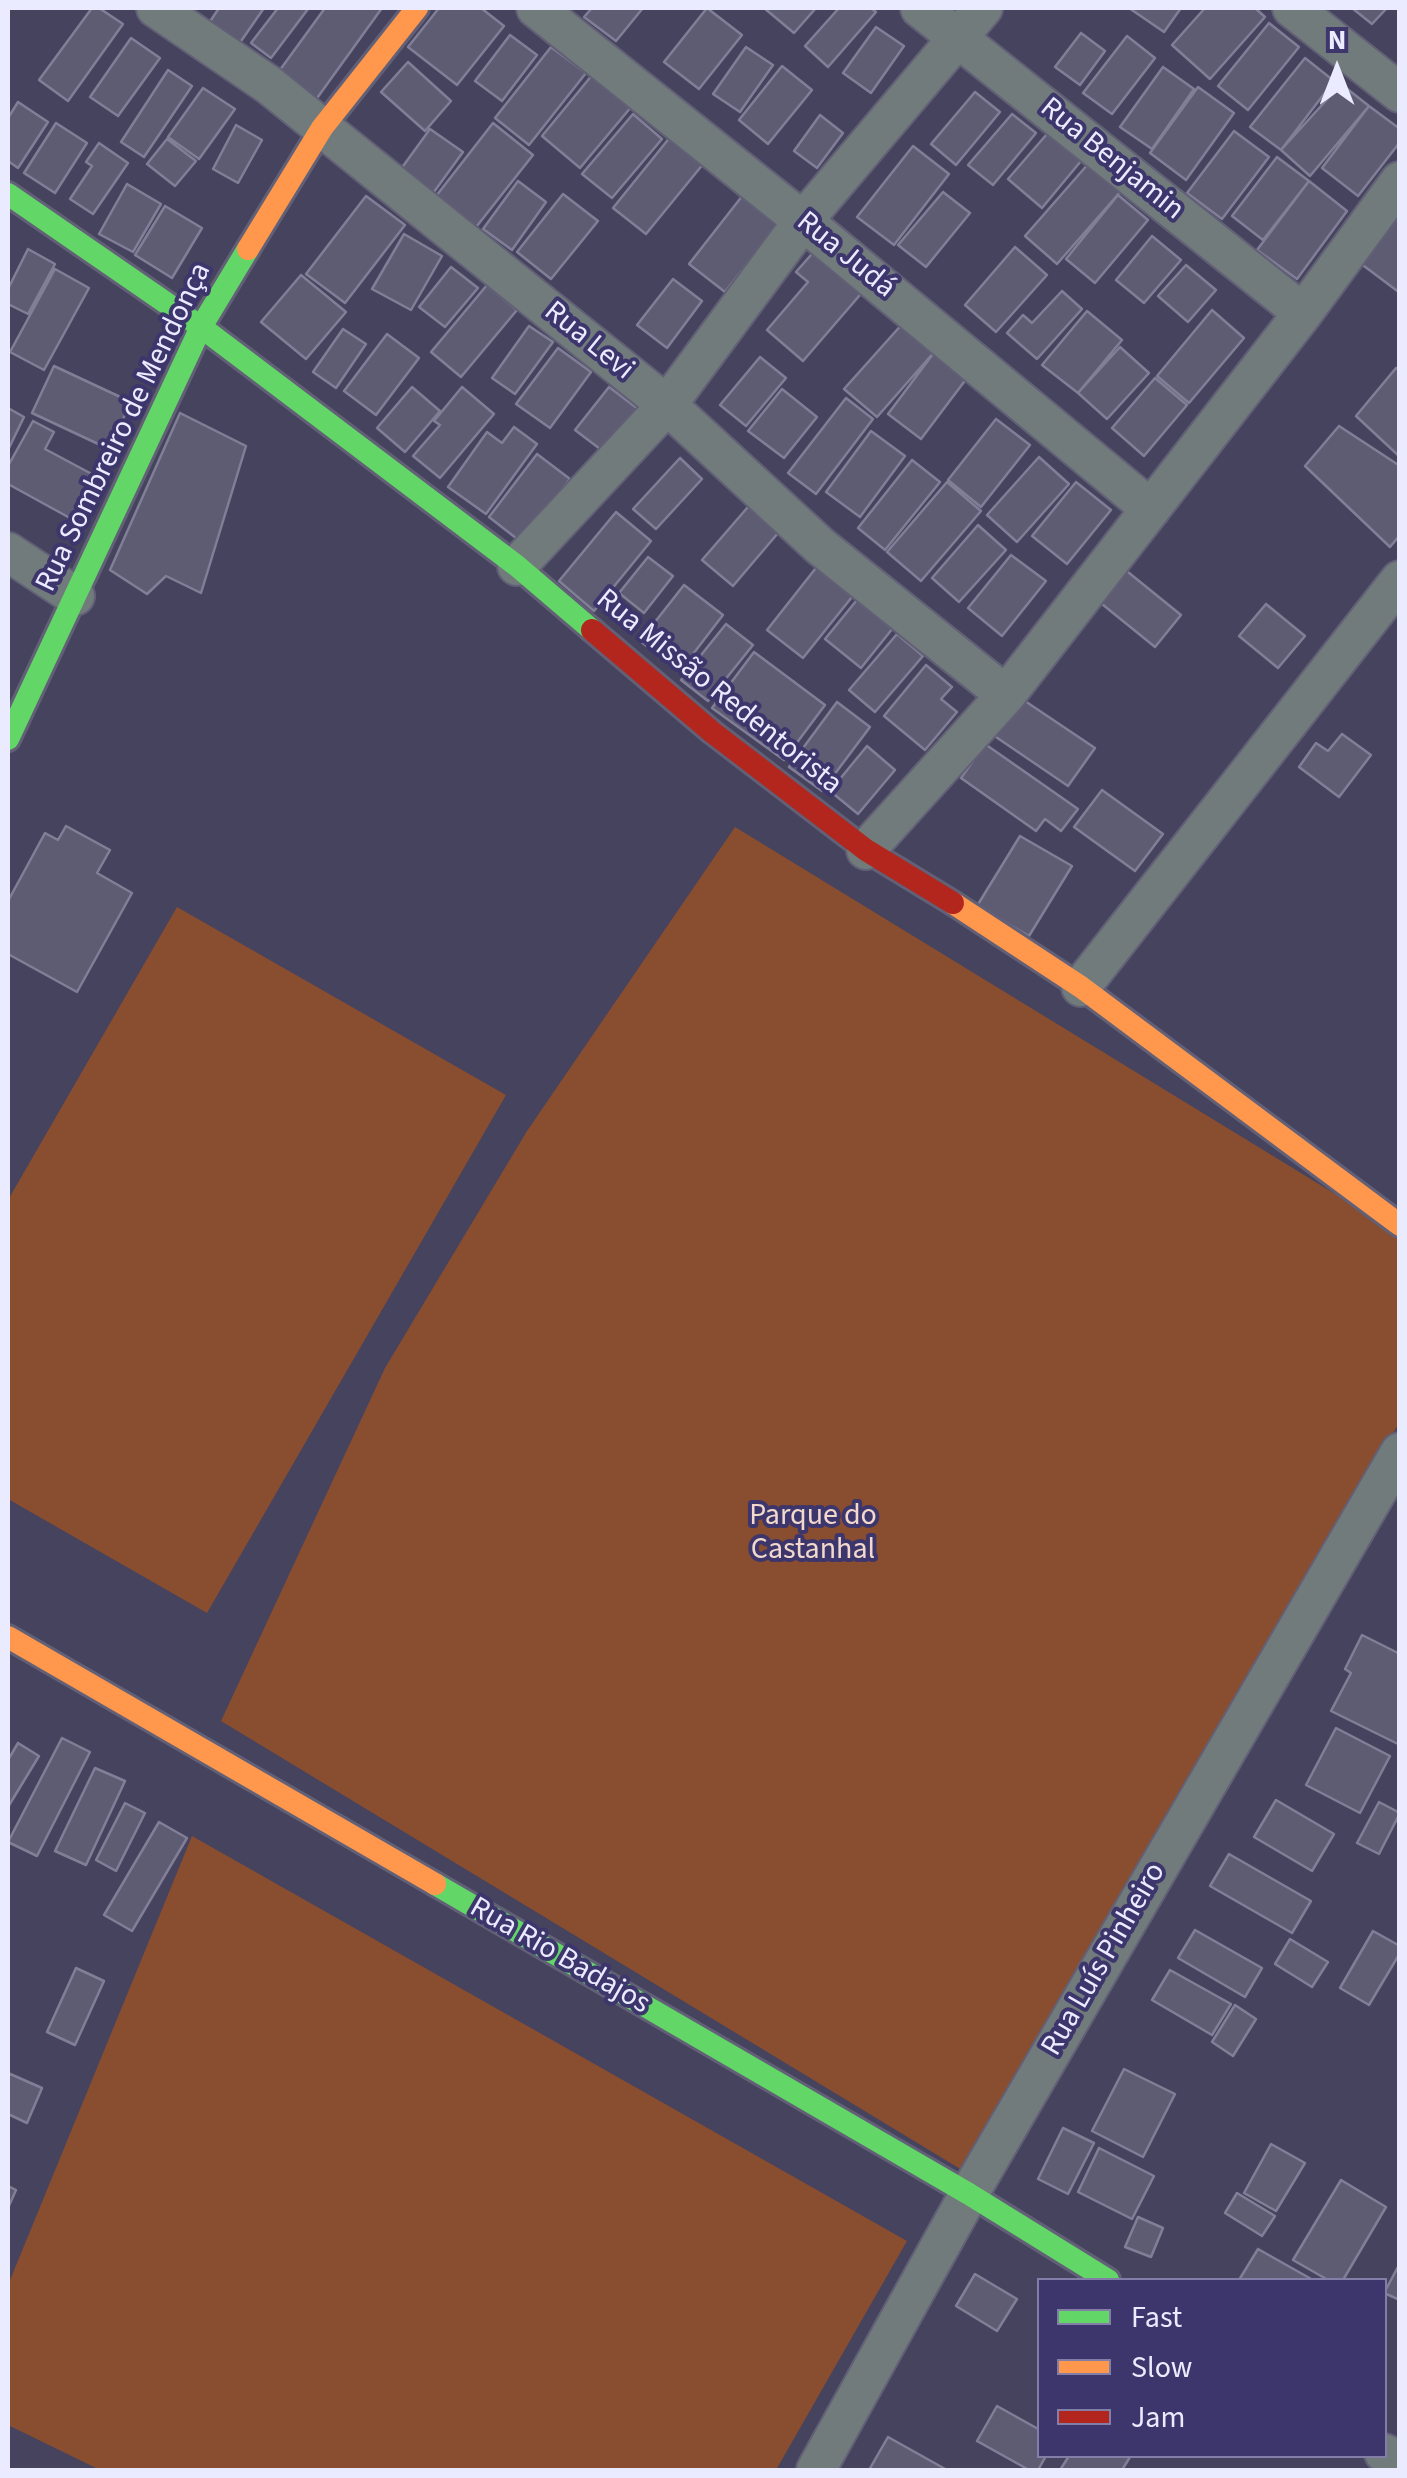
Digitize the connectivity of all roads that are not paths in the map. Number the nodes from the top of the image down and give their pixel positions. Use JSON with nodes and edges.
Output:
{"nodes":[{"id":1,"x":156,"y":8,"type":"edge"},
{"id":2,"x":417,"y":8,"type":"edge"},
{"id":3,"x":536,"y":8,"type":"edge"},
{"id":4,"x":920,"y":8,"type":"edge"},
{"id":5,"x":982,"y":8,"type":"edge"},
{"id":6,"x":1292,"y":8,"type":"edge"},
{"id":7,"x":957,"y":38,"type":"junction"},
{"id":8,"x":1400,"y":93,"type":"edge"},
{"id":9,"x":322,"y":128,"type":"junction"},
{"id":10,"x":1400,"y":181,"type":"edge"},
{"id":11,"x":8,"y":194,"type":"edge"},
{"id":12,"x":803,"y":221,"type":"junction"},
{"id":13,"x":1303,"y":313,"type":"junction"},
{"id":14,"x":201,"y":328,"type":"junction"},
{"id":15,"x":667,"y":405,"type":"junction"},
{"id":16,"x":1151,"y":508,"type":"junction"},
{"id":17,"x":8,"y":552,"type":"edge"},
{"id":18,"x":518,"y":566,"type":"junction"},
{"id":19,"x":1400,"y":580,"type":"edge"},
{"id":20,"x":75,"y":596,"type":"junction"},
{"id":21,"x":1006,"y":695,"type":"junction"},
{"id":22,"x":8,"y":739,"type":"edge"},
{"id":23,"x":866,"y":850,"type":"junction"},
{"id":24,"x":1082,"y":987,"type":"junction"},
{"id":25,"x":1400,"y":1225,"type":"edge"},
{"id":26,"x":1400,"y":1452,"type":"edge"},
{"id":27,"x":8,"y":1637,"type":"edge"},
{"id":28,"x":969,"y":2194,"type":"junction"},
{"id":29,"x":1105,"y":2278,"type":"edge"},
{"id":30,"x":816,"y":2470,"type":"edge"}],
"edges":[{"from":1,"to":9,"type":"street","name":"Rua Levi"},
{"from":2,"to":9,"type":"street","name":"Rua Sombreiro de Mendonça"},
{"from":3,"to":12,"type":"street","name":"Rua Judá"},
{"from":4,"to":7,"type":"street","name":"Rua Benjamin"},
{"from":5,"to":7,"type":"street"},
{"from":6,"to":8,"type":"street"},
{"from":7,"to":12,"type":"street"},
{"from":7,"to":13,"type":"street","name":"Rua Benjamin"},
{"from":9,"to":14,"type":"street","name":"Rua Sombreiro de Mendonça"},
{"from":9,"to":15,"type":"street","name":"Rua Levi"},
{"from":10,"to":13,"type":"street"},
{"from":11,"to":14,"type":"street","name":"Rua Missão Redentorista"},
{"from":12,"to":15,"type":"street"},
{"from":12,"to":16,"type":"street","name":"Rua Judá"},
{"from":13,"to":16,"type":"street"},
{"from":14,"to":18,"type":"street","name":"Rua Missão Redentorista"},
{"from":14,"to":20,"type":"street","name":"Rua Sombreiro de Mendonça"},
{"from":15,"to":18,"type":"street"},
{"from":15,"to":21,"type":"street","name":"Rua Levi"},
{"from":16,"to":21,"type":"street"},
{"from":17,"to":20,"type":"street"},
{"from":18,"to":23,"type":"street","name":"Rua Missão Redentorista"},
{"from":19,"to":24,"type":"street"},
{"from":20,"to":22,"type":"street","name":"Rua Sombreiro de Mendonça"},
{"from":21,"to":23,"type":"street"},
{"from":23,"to":24,"type":"street","name":"Rua Missão Redentorista"},
{"from":24,"to":25,"type":"street","name":"Rua Missão Redentorista"},
{"from":26,"to":28,"type":"street","name":"Rua Luís Pinheiro"},
{"from":27,"to":28,"type":"street","name":"Rua Rio Badajos"},
{"from":28,"to":29,"type":"street","name":"Rua Rio Badajos"},
{"from":28,"to":30,"type":"street","name":"Rua Luís Pinheiro"}]}
